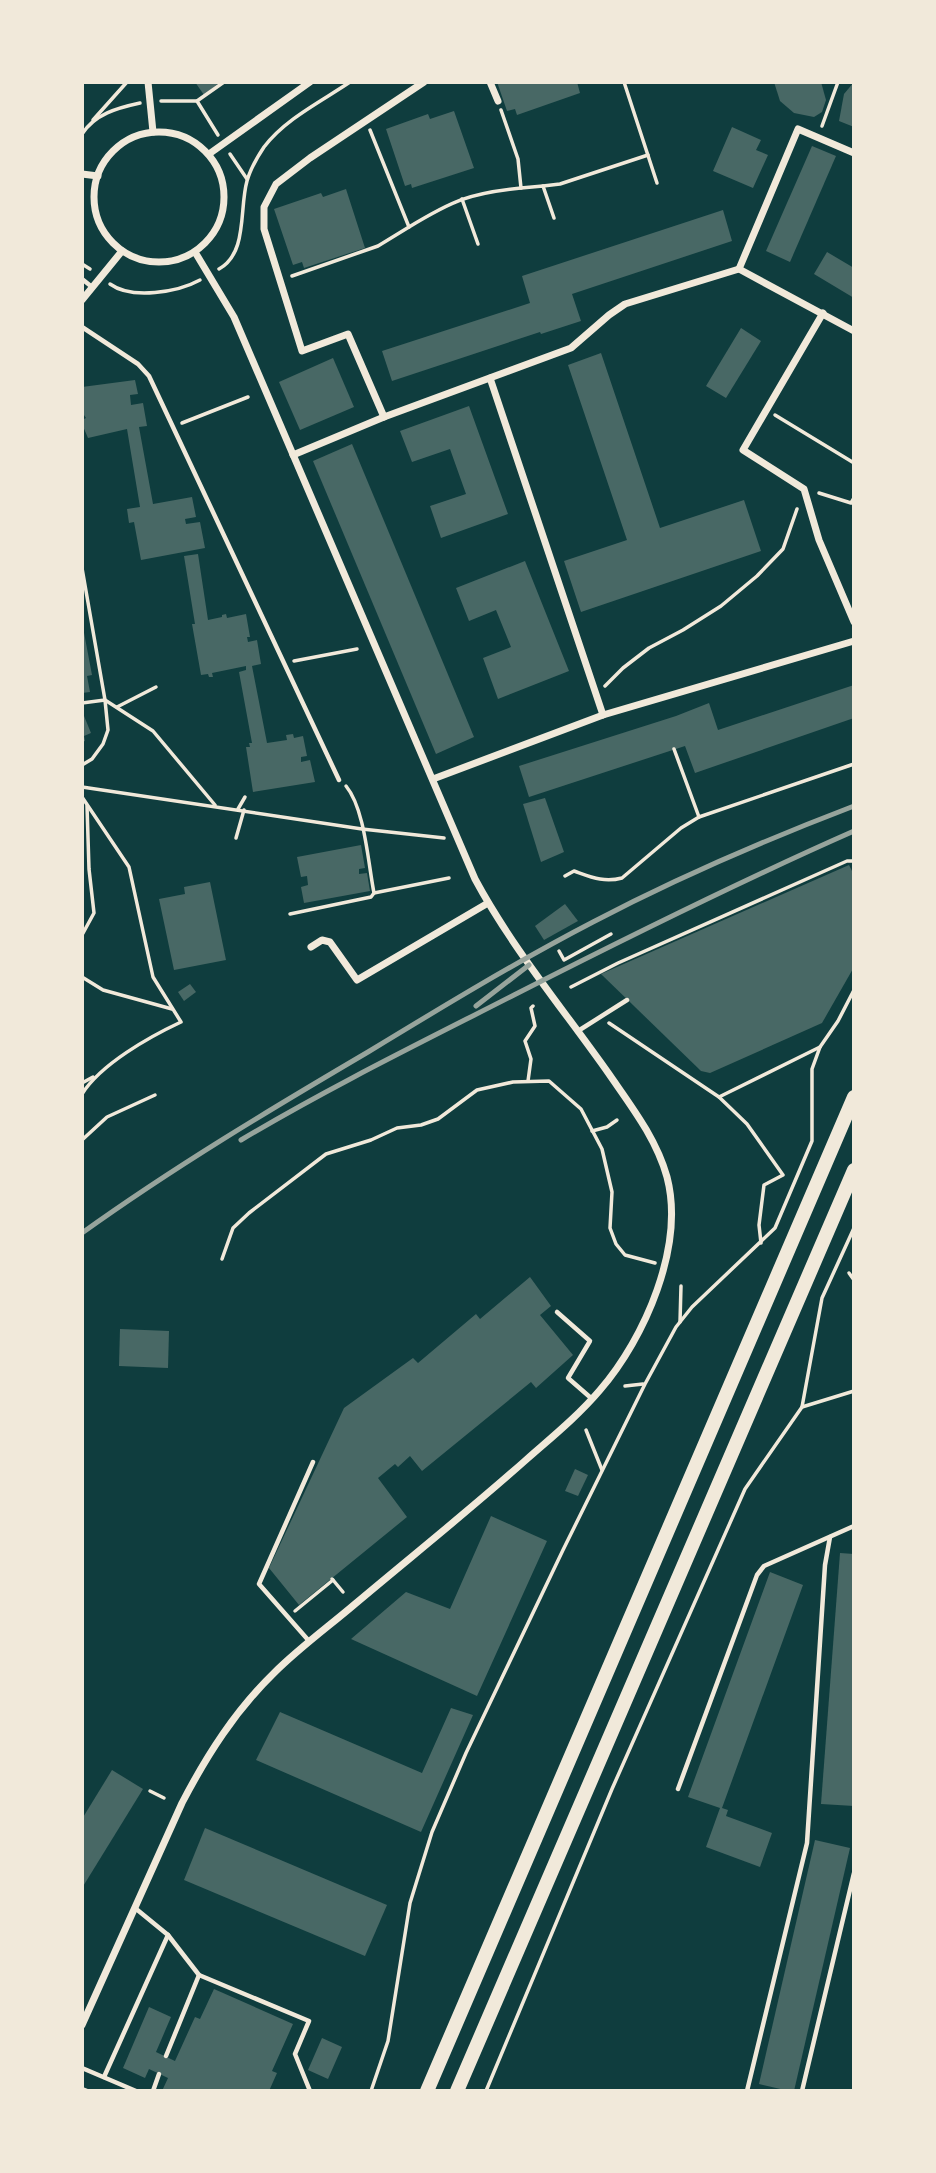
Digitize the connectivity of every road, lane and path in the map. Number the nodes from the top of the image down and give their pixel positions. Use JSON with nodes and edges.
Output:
{"nodes":[{"id":1,"x":127,"y":82,"type":"edge"},
{"id":2,"x":148,"y":82,"type":"edge"},
{"id":3,"x":224,"y":82,"type":"edge"},
{"id":4,"x":310,"y":82,"type":"edge"},
{"id":5,"x":350,"y":82,"type":"edge"},
{"id":6,"x":424,"y":82,"type":"edge"},
{"id":7,"x":490,"y":82,"type":"edge"},
{"id":8,"x":624,"y":82,"type":"edge"},
{"id":9,"x":838,"y":82,"type":"edge"},
{"id":10,"x":150,"y":101,"type":"junction"},
{"id":11,"x":498,"y":102,"type":"joint"},
{"id":12,"x":366,"y":122,"type":"junction"},
{"id":13,"x":88,"y":125,"type":"junction"},
{"id":14,"x":821,"y":128,"type":"dead end"},
{"id":15,"x":153,"y":132,"type":"junction"},
{"id":16,"x":82,"y":134,"type":"edge"},
{"id":17,"x":854,"y":153,"type":"edge"},
{"id":18,"x":208,"y":154,"type":"junction"},
{"id":19,"x":648,"y":155,"type":"junction"},
{"id":20,"x":82,"y":174,"type":"edge"},
{"id":21,"x":98,"y":176,"type":"junction"},
{"id":22,"x":657,"y":183,"type":"dead end"},
{"id":23,"x":543,"y":186,"type":"junction"},
{"id":24,"x":521,"y":188,"type":"junction"},
{"id":25,"x":462,"y":199,"type":"junction"},
{"id":26,"x":554,"y":218,"type":"dead end"},
{"id":27,"x":409,"y":228,"type":"junction"},
{"id":28,"x":478,"y":244,"type":"dead end"},
{"id":29,"x":122,"y":251,"type":"junction"},
{"id":30,"x":195,"y":253,"type":"junction"},
{"id":31,"x":82,"y":264,"type":"edge"},
{"id":32,"x":739,"y":269,"type":"junction"},
{"id":33,"x":208,"y":275,"type":"junction"},
{"id":34,"x":100,"y":277,"type":"junction"},
{"id":35,"x":82,"y":279,"type":"edge"},
{"id":36,"x":280,"y":279,"type":"junction"},
{"id":37,"x":92,"y":287,"type":"junction"},
{"id":38,"x":82,"y":300,"type":"edge"},
{"id":39,"x":823,"y":313,"type":"junction"},
{"id":40,"x":82,"y":327,"type":"edge"},
{"id":41,"x":854,"y":331,"type":"edge"},
{"id":42,"x":490,"y":378,"type":"junction"},
{"id":43,"x":248,"y":397,"type":"dead end"},
{"id":44,"x":384,"y":416,"type":"junction"},
{"id":45,"x":782,"y":419,"type":"dead end"},
{"id":46,"x":173,"y":427,"type":"junction"},
{"id":47,"x":293,"y":455,"type":"junction"},
{"id":48,"x":854,"y":463,"type":"edge"},
{"id":49,"x":804,"y":489,"type":"junction"},
{"id":50,"x":854,"y":498,"type":"edge"},
{"id":51,"x":82,"y":568,"type":"edge"},
{"id":52,"x":854,"y":622,"type":"edge"},
{"id":53,"x":854,"y":641,"type":"edge"},
{"id":54,"x":357,"y":649,"type":"dead end"},
{"id":55,"x":285,"y":663,"type":"junction"},
{"id":56,"x":156,"y":687,"type":"dead end"},
{"id":57,"x":597,"y":695,"type":"junction"},
{"id":58,"x":105,"y":700,"type":"junction"},
{"id":59,"x":82,"y":703,"type":"edge"},
{"id":60,"x":117,"y":707,"type":"junction"},
{"id":61,"x":603,"y":715,"type":"junction"},
{"id":62,"x":674,"y":749,"type":"dead end"},
{"id":63,"x":854,"y":764,"type":"edge"},
{"id":64,"x":82,"y":765,"type":"edge"},
{"id":65,"x":433,"y":779,"type":"junction"},
{"id":66,"x":338,"y":780,"type":"joint"},
{"id":67,"x":82,"y":787,"type":"edge"},
{"id":68,"x":82,"y":797,"type":"edge"},
{"id":69,"x":246,"y":797,"type":"dead end"},
{"id":70,"x":87,"y":804,"type":"junction"},
{"id":71,"x":215,"y":806,"type":"junction"},
{"id":72,"x":241,"y":809,"type":"junction"},
{"id":73,"x":699,"y":817,"type":"junction"},
{"id":74,"x":362,"y":829,"type":"junction"},
{"id":75,"x":236,"y":838,"type":"dead end"},
{"id":76,"x":458,"y":839,"type":"junction"},
{"id":77,"x":854,"y":861,"type":"edge"},
{"id":78,"x":565,"y":876,"type":"dead end"},
{"id":79,"x":449,"y":878,"type":"dead end"},
{"id":80,"x":374,"y":893,"type":"junction"},
{"id":81,"x":488,"y":903,"type":"junction"},
{"id":82,"x":290,"y":914,"type":"dead end"},
{"id":83,"x":611,"y":934,"type":"dead end"},
{"id":84,"x":82,"y":935,"type":"edge"},
{"id":85,"x":312,"y":947,"type":"dead end"},
{"id":86,"x":559,"y":951,"type":"dead end"},
{"id":87,"x":82,"y":977,"type":"edge"},
{"id":88,"x":570,"y":987,"type":"dead end"},
{"id":89,"x":854,"y":990,"type":"edge"},
{"id":90,"x":627,"y":1000,"type":"dead end"},
{"id":91,"x":533,"y":1006,"type":"dead end"},
{"id":92,"x":174,"y":1010,"type":"junction"},
{"id":93,"x":594,"y":1019,"type":"junction"},
{"id":94,"x":578,"y":1031,"type":"junction"},
{"id":95,"x":820,"y":1047,"type":"junction"},
{"id":96,"x":96,"y":1075,"type":"junction"},
{"id":97,"x":528,"y":1082,"type":"junction"},
{"id":98,"x":82,"y":1083,"type":"edge"},
{"id":99,"x":82,"y":1094,"type":"edge"},
{"id":100,"x":155,"y":1095,"type":"dead end"},
{"id":101,"x":719,"y":1097,"type":"junction"},
{"id":102,"x":854,"y":1097,"type":"edge"},
{"id":103,"x":617,"y":1120,"type":"dead end"},
{"id":104,"x":592,"y":1130,"type":"junction"},
{"id":105,"x":82,"y":1140,"type":"edge"},
{"id":106,"x":854,"y":1170,"type":"edge"},
{"id":107,"x":854,"y":1228,"type":"edge"},
{"id":108,"x":761,"y":1243,"type":"junction"},
{"id":109,"x":222,"y":1259,"type":"dead end"},
{"id":110,"x":664,"y":1266,"type":"junction"},
{"id":111,"x":681,"y":1286,"type":"dead end"},
{"id":112,"x":557,"y":1311,"type":"dead end"},
{"id":113,"x":680,"y":1322,"type":"junction"},
{"id":114,"x":645,"y":1384,"type":"junction"},
{"id":115,"x":625,"y":1386,"type":"dead end"},
{"id":116,"x":854,"y":1391,"type":"edge"},
{"id":117,"x":592,"y":1399,"type":"junction"},
{"id":118,"x":802,"y":1407,"type":"junction"},
{"id":119,"x":586,"y":1430,"type":"dead end"},
{"id":120,"x":313,"y":1462,"type":"dead end"},
{"id":121,"x":602,"y":1470,"type":"junction"},
{"id":122,"x":854,"y":1526,"type":"edge"},
{"id":123,"x":830,"y":1537,"type":"junction"},
{"id":124,"x":342,"y":1592,"type":"dead end"},
{"id":125,"x":301,"y":1606,"type":"dead end"},
{"id":126,"x":309,"y":1642,"type":"junction"},
{"id":127,"x":678,"y":1789,"type":"dead end"},
{"id":128,"x":150,"y":1791,"type":"dead end"},
{"id":129,"x":164,"y":1797,"type":"dead end"},
{"id":130,"x":854,"y":1873,"type":"edge"},
{"id":131,"x":135,"y":1908,"type":"junction"},
{"id":132,"x":168,"y":1935,"type":"junction"},
{"id":133,"x":199,"y":1975,"type":"junction"},
{"id":134,"x":82,"y":2025,"type":"edge"},
{"id":135,"x":166,"y":2056,"type":"dead end"},
{"id":136,"x":82,"y":2068,"type":"edge"},
{"id":137,"x":159,"y":2074,"type":"dead end"},
{"id":138,"x":104,"y":2077,"type":"junction"},
{"id":139,"x":82,"y":2089,"type":"edge"},
{"id":140,"x":87,"y":2091,"type":"edge"},
{"id":141,"x":136,"y":2091,"type":"edge"},
{"id":142,"x":153,"y":2091,"type":"edge"},
{"id":143,"x":310,"y":2091,"type":"edge"},
{"id":144,"x":371,"y":2091,"type":"edge"},
{"id":145,"x":427,"y":2091,"type":"edge"},
{"id":146,"x":457,"y":2091,"type":"edge"},
{"id":147,"x":486,"y":2091,"type":"edge"},
{"id":148,"x":747,"y":2091,"type":"edge"},
{"id":149,"x":802,"y":2091,"type":"edge"}],
"edges":[{"from":1,"to":13,"type":"path"},
{"from":2,"to":10,"type":"street"},
{"from":3,"to":10,"type":"path"},
{"from":4,"to":18,"type":"street"},
{"from":5,"to":33,"type":"path"},
{"from":6,"to":12,"type":"street"},
{"from":7,"to":11,"type":"street"},
{"from":8,"to":19,"type":"path"},
{"from":9,"to":14,"type":"path"},
{"from":10,"to":13,"type":"path"},
{"from":10,"to":15,"type":"street"},
{"from":11,"to":24,"type":"path"},
{"from":12,"to":27,"type":"path"},
{"from":12,"to":36,"type":"street"},
{"from":13,"to":16,"type":"path"},
{"from":15,"to":18,"type":"street"},
{"from":15,"to":21,"type":"street"},
{"from":17,"to":32,"type":"street"},
{"from":18,"to":30,"type":"street"},
{"from":19,"to":22,"type":"path"},
{"from":19,"to":23,"type":"path"},
{"from":20,"to":21,"type":"street"},
{"from":21,"to":29,"type":"street"},
{"from":23,"to":24,"type":"path"},
{"from":23,"to":26,"type":"path"},
{"from":24,"to":25,"type":"path"},
{"from":25,"to":27,"type":"path"},
{"from":25,"to":28,"type":"path"},
{"from":27,"to":36,"type":"path"},
{"from":29,"to":30,"type":"street"},
{"from":29,"to":34,"type":"street"},
{"from":30,"to":33,"type":"street"},
{"from":31,"to":34,"type":"path"},
{"from":32,"to":39,"type":"street"},
{"from":32,"to":42,"type":"street"},
{"from":33,"to":34,"type":"path"},
{"from":33,"to":47,"type":"street"},
{"from":34,"to":37,"type":"street"},
{"from":35,"to":37,"type":"lane"},
{"from":36,"to":44,"type":"street"},
{"from":37,"to":38,"type":"street"},
{"from":39,"to":41,"type":"street"},
{"from":39,"to":49,"type":"street"},
{"from":40,"to":46,"type":"lane"},
{"from":42,"to":44,"type":"street"},
{"from":42,"to":57,"type":"street"},
{"from":43,"to":46,"type":"path"},
{"from":44,"to":47,"type":"street"},
{"from":45,"to":48,"type":"path"},
{"from":46,"to":55,"type":"lane"},
{"from":47,"to":65,"type":"street"},
{"from":49,"to":50,"type":"path"},
{"from":49,"to":52,"type":"street"},
{"from":49,"to":57,"type":"path"},
{"from":51,"to":58,"type":"path"},
{"from":53,"to":61,"type":"street"},
{"from":54,"to":55,"type":"path"},
{"from":55,"to":66,"type":"lane"},
{"from":56,"to":60,"type":"path"},
{"from":57,"to":61,"type":"street"},
{"from":58,"to":59,"type":"path"},
{"from":58,"to":60,"type":"path"},
{"from":58,"to":64,"type":"path"},
{"from":60,"to":71,"type":"path"},
{"from":61,"to":65,"type":"street"},
{"from":62,"to":73,"type":"path"},
{"from":63,"to":73,"type":"path"},
{"from":65,"to":76,"type":"street"},
{"from":66,"to":74,"type":"path"},
{"from":67,"to":71,"type":"path"},
{"from":68,"to":70,"type":"path"},
{"from":69,"to":72,"type":"path"},
{"from":70,"to":84,"type":"path"},
{"from":70,"to":92,"type":"path"},
{"from":71,"to":72,"type":"path"},
{"from":72,"to":74,"type":"path"},
{"from":72,"to":75,"type":"path"},
{"from":73,"to":78,"type":"path"},
{"from":74,"to":76,"type":"path"},
{"from":74,"to":80,"type":"path"},
{"from":76,"to":81,"type":"street"},
{"from":77,"to":88,"type":"path"},
{"from":79,"to":80,"type":"path"},
{"from":80,"to":82,"type":"path"},
{"from":81,"to":85,"type":"street"},
{"from":81,"to":94,"type":"street"},
{"from":83,"to":86,"type":"path"},
{"from":87,"to":92,"type":"path"},
{"from":89,"to":95,"type":"path"},
{"from":90,"to":93,"type":"lane"},
{"from":91,"to":97,"type":"path"},
{"from":92,"to":96,"type":"path"},
{"from":93,"to":94,"type":"lane"},
{"from":93,"to":101,"type":"path"},
{"from":94,"to":110,"type":"street"},
{"from":95,"to":101,"type":"path"},
{"from":95,"to":108,"type":"path"},
{"from":96,"to":98,"type":"path"},
{"from":96,"to":99,"type":"path"},
{"from":97,"to":104,"type":"path"},
{"from":97,"to":109,"type":"path"},
{"from":100,"to":105,"type":"path"},
{"from":101,"to":108,"type":"path"},
{"from":102,"to":145,"type":"main road"},
{"from":103,"to":104,"type":"path"},
{"from":104,"to":110,"type":"path"},
{"from":106,"to":146,"type":"main road"},
{"from":107,"to":118,"type":"path"},
{"from":108,"to":113,"type":"path"},
{"from":110,"to":117,"type":"street"},
{"from":111,"to":113,"type":"path"},
{"from":112,"to":117,"type":"lane"},
{"from":113,"to":114,"type":"path"},
{"from":114,"to":115,"type":"path"},
{"from":114,"to":121,"type":"path"},
{"from":116,"to":118,"type":"path"},
{"from":117,"to":126,"type":"street"},
{"from":118,"to":147,"type":"path"},
{"from":119,"to":121,"type":"path"},
{"from":120,"to":126,"type":"lane"},
{"from":121,"to":144,"type":"path"},
{"from":122,"to":123,"type":"lane"},
{"from":123,"to":127,"type":"lane"},
{"from":123,"to":148,"type":"lane"},
{"from":124,"to":125,"type":"path"},
{"from":126,"to":131,"type":"street"},
{"from":128,"to":129,"type":"path"},
{"from":130,"to":149,"type":"lane"},
{"from":131,"to":132,"type":"lane"},
{"from":131,"to":134,"type":"street"},
{"from":132,"to":133,"type":"lane"},
{"from":132,"to":138,"type":"lane"},
{"from":133,"to":135,"type":"lane"},
{"from":133,"to":143,"type":"lane"},
{"from":136,"to":138,"type":"lane"},
{"from":137,"to":142,"type":"lane"},
{"from":138,"to":141,"type":"lane"},
{"from":139,"to":140,"type":"lane"}]}
